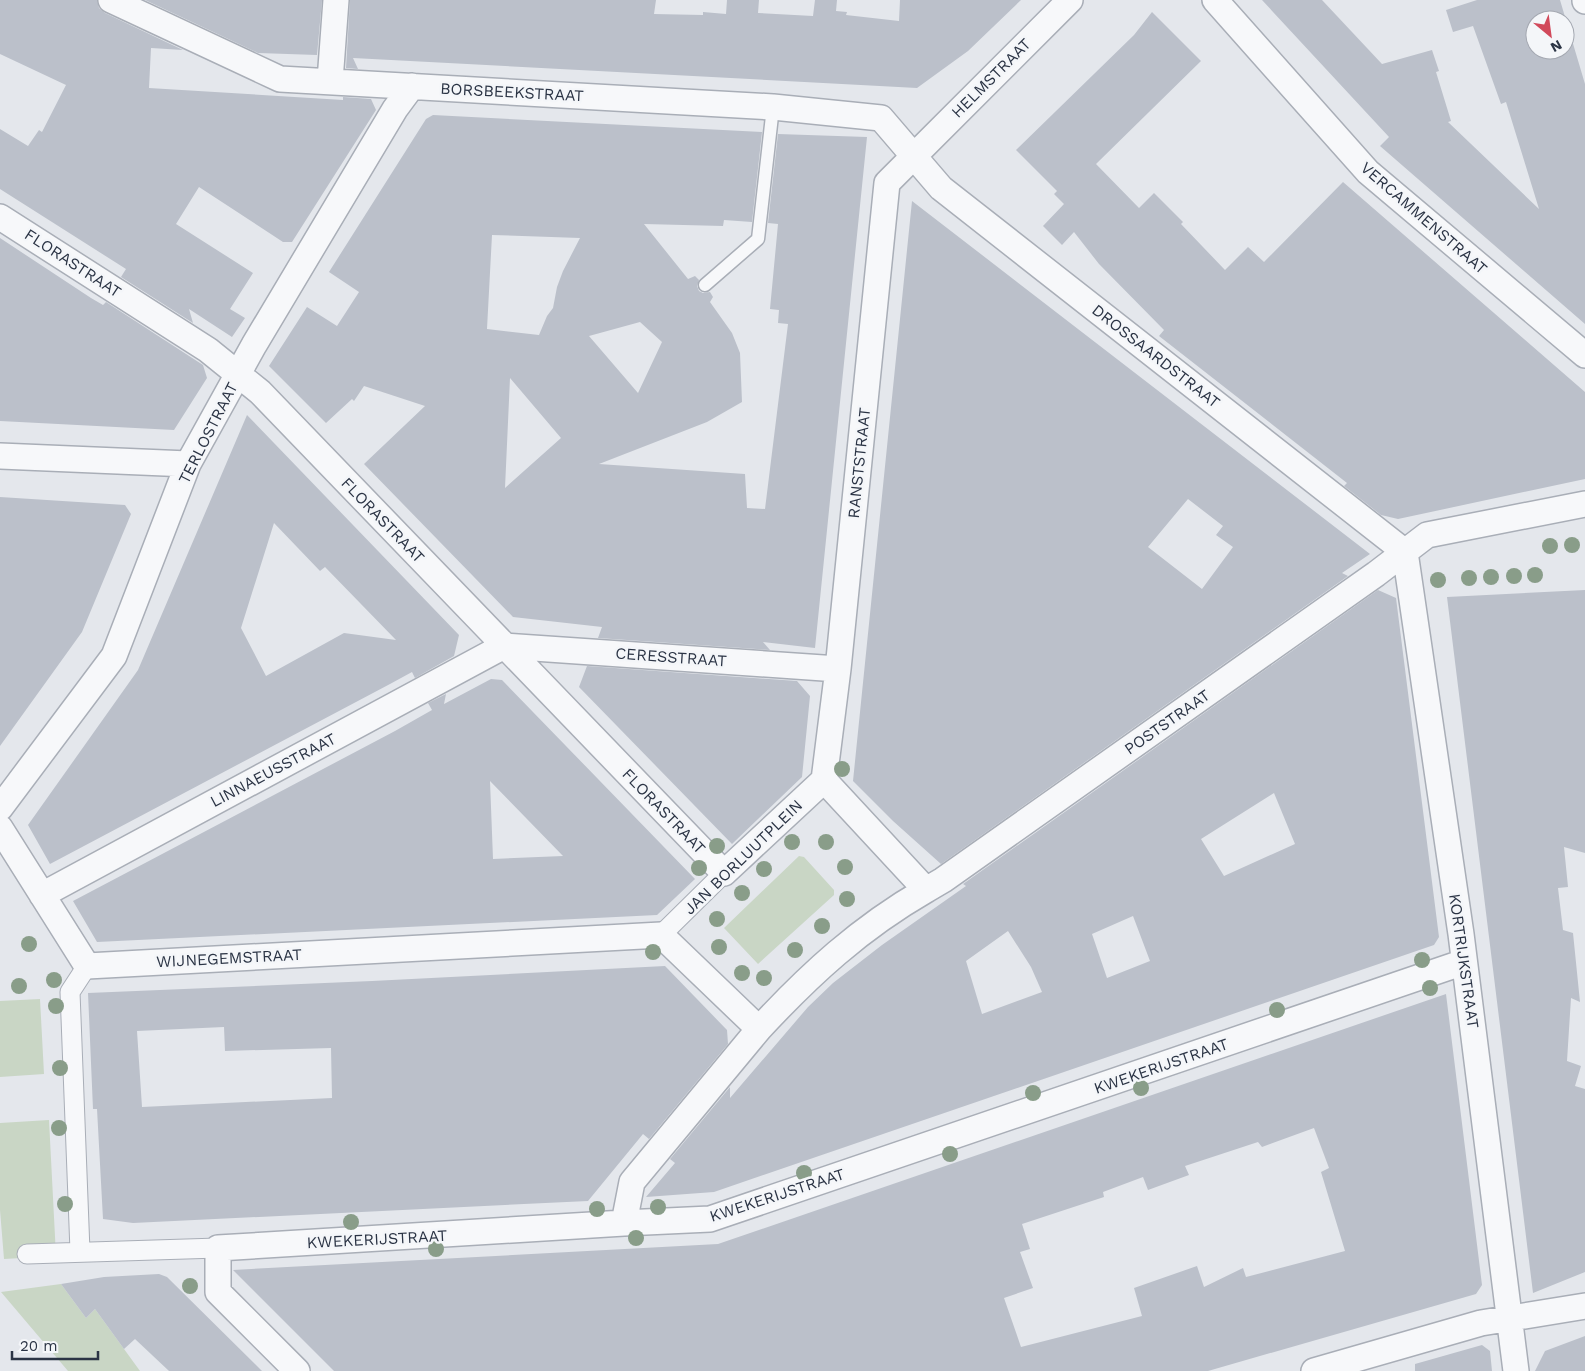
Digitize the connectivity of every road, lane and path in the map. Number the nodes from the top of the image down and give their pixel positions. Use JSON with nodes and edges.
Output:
{"nodes":[{"id":1,"x":111,"y":0,"type":"edge"},
{"id":2,"x":336,"y":0,"type":"edge"},
{"id":3,"x":1070,"y":0,"type":"edge"},
{"id":4,"x":1214,"y":0,"type":"edge"},
{"id":5,"x":330,"y":82,"type":"junction"},
{"id":6,"x":412,"y":86,"type":"junction"},
{"id":7,"x":774,"y":107,"type":"junction"},
{"id":8,"x":913,"y":155,"type":"junction"},
{"id":9,"x":0,"y":217,"type":"edge"},
{"id":10,"x":705,"y":285,"type":"dead end"},
{"id":11,"x":1585,"y":355,"type":"edge"},
{"id":12,"x":238,"y":374,"type":"junction"},
{"id":13,"x":0,"y":456,"type":"edge"},
{"id":14,"x":188,"y":464,"type":"junction"},
{"id":15,"x":1585,"y":504,"type":"edge"},
{"id":16,"x":1405,"y":552,"type":"junction"},
{"id":17,"x":504,"y":646,"type":"junction"},
{"id":18,"x":838,"y":669,"type":"junction"},
{"id":19,"x":824,"y":780,"type":"junction"},
{"id":20,"x":0,"y":808,"type":"edge"},
{"id":21,"x":0,"y":828,"type":"edge"},
{"id":22,"x":724,"y":873,"type":"junction"},
{"id":23,"x":926,"y":890,"type":"junction"},
{"id":24,"x":42,"y":895,"type":"junction"},
{"id":25,"x":662,"y":935,"type":"junction"},
{"id":26,"x":1464,"y":962,"type":"junction"},
{"id":27,"x":87,"y":966,"type":"junction"},
{"id":28,"x":758,"y":1029,"type":"junction"},
{"id":29,"x":624,"y":1223,"type":"junction"},
{"id":30,"x":218,"y":1248,"type":"junction"},
{"id":31,"x":80,"y":1251,"type":"junction"},
{"id":32,"x":27,"y":1254,"type":"dead end"},
{"id":33,"x":1585,"y":1306,"type":"edge"},
{"id":34,"x":1510,"y":1319,"type":"junction"},
{"id":35,"x":298,"y":1371,"type":"edge"},
{"id":36,"x":1314,"y":1371,"type":"edge"},
{"id":37,"x":1516,"y":1371,"type":"edge"}],
"edges":[{"from":1,"to":5,"type":"street","name":"BORSBEEKSTRAAT"},
{"from":2,"to":5,"type":"street"},
{"from":3,"to":8,"type":"street","name":"HELMSTRAAT"},
{"from":4,"to":11,"type":"street","name":"VERCAMMENSTRAAT"},
{"from":5,"to":6,"type":"street","name":"BORSBEEKSTRAAT"},
{"from":6,"to":7,"type":"street","name":"BORSBEEKSTRAAT"},
{"from":6,"to":12,"type":"street","name":"TERLOSTRAAT"},
{"from":7,"to":8,"type":"street","name":"BORSBEEKSTRAAT"},
{"from":7,"to":10,"type":"lane"},
{"from":8,"to":16,"type":"street","name":"DROSSAARDSTRAAT"},
{"from":8,"to":18,"type":"street","name":"RANSTSTRAAT"},
{"from":9,"to":12,"type":"street","name":"FLORASTRAAT"},
{"from":12,"to":14,"type":"street","name":"TERLOSTRAAT"},
{"from":12,"to":17,"type":"street","name":"FLORASTRAAT"},
{"from":13,"to":14,"type":"street"},
{"from":14,"to":20,"type":"street","name":"TERLOSTRAAT"},
{"from":15,"to":16,"type":"street","name":"POSTSTRAAT"},
{"from":16,"to":23,"type":"street","name":"POSTSTRAAT"},
{"from":16,"to":26,"type":"street","name":"KORTRIJKSTRAAT"},
{"from":17,"to":18,"type":"street","name":"CERESSTRAAT"},
{"from":17,"to":22,"type":"street","name":"FLORASTRAAT"},
{"from":17,"to":24,"type":"street","name":"LINNAEUSSTRAAT"},
{"from":18,"to":19,"type":"street","name":"RANSTSTRAAT"},
{"from":19,"to":22,"type":"street","name":"JAN BORLUUTPLEIN"},
{"from":19,"to":23,"type":"street"},
{"from":21,"to":24,"type":"street"},
{"from":22,"to":25,"type":"street","name":"JAN BORLUUTPLEIN"},
{"from":23,"to":28,"type":"street","name":"POSTSTRAAT"},
{"from":24,"to":27,"type":"street"},
{"from":25,"to":27,"type":"street","name":"WIJNEGEMSTRAAT"},
{"from":25,"to":28,"type":"street"},
{"from":26,"to":29,"type":"street","name":"KWEKERIJSTRAAT"},
{"from":26,"to":34,"type":"street","name":"KORTRIJKSTRAAT"},
{"from":27,"to":31,"type":"street"},
{"from":28,"to":29,"type":"street","name":"POSTSTRAAT"},
{"from":29,"to":30,"type":"street","name":"KWEKERIJSTRAAT"},
{"from":30,"to":31,"type":"street","name":"KWEKERIJSTRAAT"},
{"from":30,"to":35,"type":"street"},
{"from":31,"to":32,"type":"street","name":"KWEKERIJSTRAAT"},
{"from":33,"to":34,"type":"street"},
{"from":34,"to":36,"type":"street"},
{"from":34,"to":37,"type":"street","name":"KORTRIJKSTRAAT"}]}
